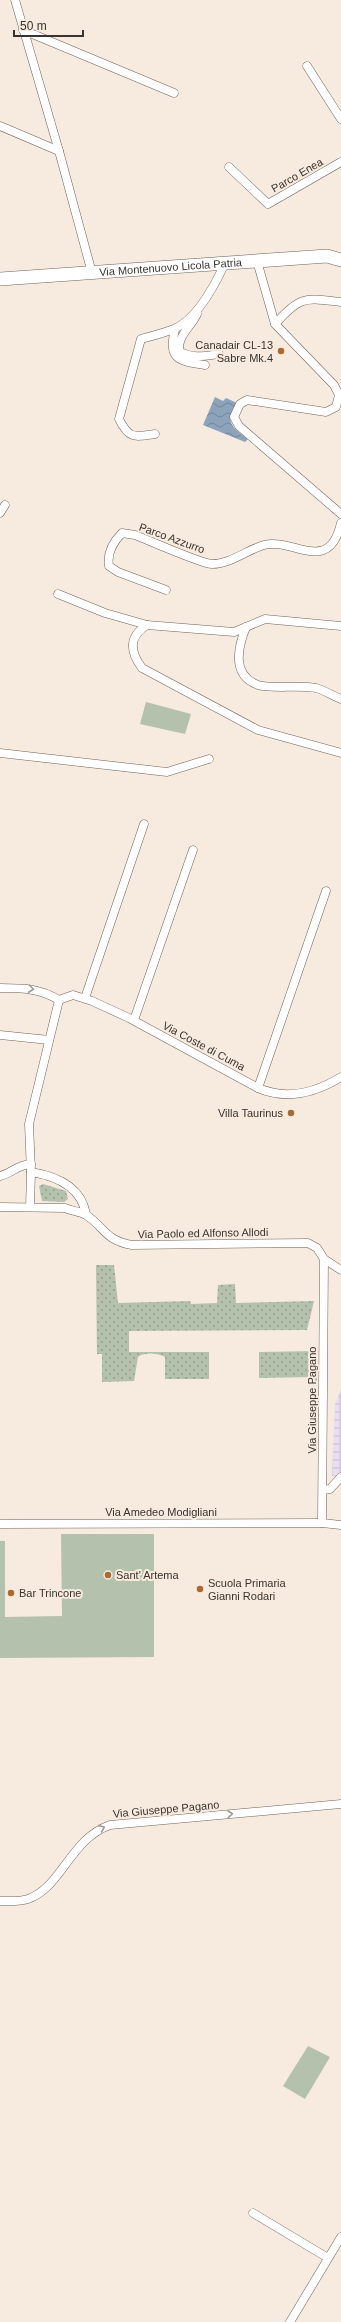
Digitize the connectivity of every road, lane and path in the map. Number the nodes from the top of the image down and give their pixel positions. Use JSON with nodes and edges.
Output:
{"nodes":[{"id":1,"x":15,"y":0,"type":"edge"},
{"id":2,"x":23,"y":30,"type":"junction"},
{"id":3,"x":307,"y":66,"type":"dead end"},
{"id":4,"x":174,"y":93,"type":"dead end"},
{"id":5,"x":341,"y":118,"type":"edge"},
{"id":6,"x":0,"y":126,"type":"edge"},
{"id":7,"x":59,"y":151,"type":"junction"},
{"id":8,"x":341,"y":162,"type":"edge"},
{"id":9,"x":229,"y":167,"type":"dead end"},
{"id":10,"x":341,"y":260,"type":"edge"},
{"id":11,"x":258,"y":261,"type":"junction"},
{"id":12,"x":225,"y":263,"type":"junction"},
{"id":13,"x":92,"y":273,"type":"junction"},
{"id":14,"x":0,"y":279,"type":"edge"},
{"id":15,"x":341,"y":302,"type":"edge"},
{"id":16,"x":199,"y":306,"type":"junction"},
{"id":17,"x":275,"y":324,"type":"junction"},
{"id":18,"x":175,"y":329,"type":"junction"},
{"id":19,"x":219,"y":354,"type":"dead end"},
{"id":20,"x":204,"y":365,"type":"dead end"},
{"id":21,"x":338,"y":410,"type":"edge"},
{"id":22,"x":155,"y":434,"type":"dead end"},
{"id":23,"x":5,"y":505,"type":"dead end"},
{"id":24,"x":338,"y":512,"type":"edge"},
{"id":25,"x":0,"y":513,"type":"edge"},
{"id":26,"x":341,"y":522,"type":"edge"},
{"id":27,"x":166,"y":590,"type":"dead end"},
{"id":28,"x":58,"y":594,"type":"dead end"},
{"id":29,"x":147,"y":625,"type":"junction"},
{"id":30,"x":341,"y":626,"type":"edge"},
{"id":31,"x":246,"y":627,"type":"junction"},
{"id":32,"x":341,"y":699,"type":"edge"},
{"id":33,"x":0,"y":753,"type":"edge"},
{"id":34,"x":341,"y":754,"type":"edge"},
{"id":35,"x":209,"y":759,"type":"dead end"},
{"id":36,"x":144,"y":824,"type":"dead end"},
{"id":37,"x":193,"y":850,"type":"dead end"},
{"id":38,"x":326,"y":891,"type":"dead end"},
{"id":39,"x":0,"y":988,"type":"edge"},
{"id":40,"x":85,"y":998,"type":"junction"},
{"id":41,"x":59,"y":1000,"type":"junction"},
{"id":42,"x":134,"y":1020,"type":"junction"},
{"id":43,"x":0,"y":1035,"type":"edge"},
{"id":44,"x":49,"y":1040,"type":"junction"},
{"id":45,"x":341,"y":1077,"type":"edge"},
{"id":46,"x":258,"y":1088,"type":"junction"},
{"id":47,"x":31,"y":1168,"type":"junction"},
{"id":48,"x":0,"y":1176,"type":"edge"},
{"id":49,"x":76,"y":1191,"type":"junction"},
{"id":50,"x":0,"y":1207,"type":"edge"},
{"id":51,"x":30,"y":1207,"type":"junction"},
{"id":52,"x":65,"y":1208,"type":"junction"},
{"id":53,"x":86,"y":1214,"type":"junction"},
{"id":54,"x":324,"y":1259,"type":"junction"},
{"id":55,"x":341,"y":1270,"type":"edge"},
{"id":56,"x":341,"y":1476,"type":"edge"},
{"id":57,"x":323,"y":1490,"type":"junction"},
{"id":58,"x":322,"y":1523,"type":"junction"},
{"id":59,"x":0,"y":1524,"type":"edge"},
{"id":60,"x":341,"y":1525,"type":"edge"},
{"id":61,"x":340,"y":1806,"type":"edge"},
{"id":62,"x":0,"y":1901,"type":"edge"},
{"id":63,"x":253,"y":2213,"type":"dead end"},
{"id":64,"x":341,"y":2238,"type":"edge"},
{"id":65,"x":328,"y":2258,"type":"junction"},
{"id":66,"x":290,"y":2322,"type":"edge"}],
"edges":[{"from":1,"to":2,"type":"street"},
{"from":2,"to":4,"type":"street"},
{"from":2,"to":7,"type":"street"},
{"from":3,"to":5,"type":"street"},
{"from":6,"to":7,"type":"street"},
{"from":7,"to":13,"type":"street"},
{"from":8,"to":9,"type":"street","name":"Parco Enea"},
{"from":10,"to":11,"type":"main road","name":"Via Montenuovo Licola Patria"},
{"from":11,"to":12,"type":"main road","name":"Via Montenuovo Licola Patria"},
{"from":11,"to":17,"type":"street","name":"Parco Azzurro"},
{"from":12,"to":13,"type":"main road","name":"Via Montenuovo Licola Patria"},
{"from":12,"to":16,"type":"street"},
{"from":13,"to":14,"type":"main road","name":"Via Montenuovo Licola Patria"},
{"from":15,"to":17,"type":"street"},
{"from":16,"to":18,"type":"street"},
{"from":16,"to":19,"type":"street"},
{"from":17,"to":21,"type":"street","name":"Parco Azzurro"},
{"from":18,"to":20,"type":"street"},
{"from":18,"to":22,"type":"street"},
{"from":21,"to":24,"type":"street","name":"Parco Azzurro"},
{"from":23,"to":25,"type":"street"},
{"from":24,"to":26,"type":"street","name":"Parco Azzurro"},
{"from":26,"to":27,"type":"street","name":"Parco Azzurro"},
{"from":28,"to":29,"type":"street"},
{"from":29,"to":31,"type":"street"},
{"from":29,"to":34,"type":"street"},
{"from":30,"to":31,"type":"street"},
{"from":31,"to":32,"type":"street"},
{"from":33,"to":35,"type":"street"},
{"from":36,"to":40,"type":"street"},
{"from":37,"to":42,"type":"street"},
{"from":38,"to":46,"type":"street"},
{"from":39,"to":41,"type":"street","one_way":true},
{"from":40,"to":41,"type":"street","name":"Via Coste di Cuma"},
{"from":40,"to":42,"type":"street","name":"Via Coste di Cuma"},
{"from":41,"to":44,"type":"street"},
{"from":42,"to":46,"type":"street","name":"Via Coste di Cuma"},
{"from":43,"to":44,"type":"street"},
{"from":44,"to":47,"type":"street"},
{"from":45,"to":46,"type":"street","name":"Via Coste di Cuma"},
{"from":47,"to":48,"type":"street"},
{"from":47,"to":49,"type":"street"},
{"from":47,"to":51,"type":"street"},
{"from":49,"to":52,"type":"street"},
{"from":49,"to":53,"type":"street","name":"Via Paolo ed Alfonso Allodi"},
{"from":50,"to":51,"type":"street"},
{"from":51,"to":52,"type":"street"},
{"from":52,"to":53,"type":"street"},
{"from":53,"to":54,"type":"street","name":"Via Paolo ed Alfonso Allodi"},
{"from":54,"to":55,"type":"street","name":"Via Paolo ed Alfonso Allodi"},
{"from":54,"to":57,"type":"street","name":"Via Giuseppe Pagano"},
{"from":56,"to":57,"type":"street"},
{"from":57,"to":58,"type":"street","name":"Via Giuseppe Pagano"},
{"from":58,"to":59,"type":"street","name":"Via Amedeo Modigliani"},
{"from":58,"to":60,"type":"street"},
{"from":62,"to":61,"type":"street","name":"Via Giuseppe Pagano","one_way":true},
{"from":63,"to":65,"type":"street"},
{"from":64,"to":65,"type":"street"},
{"from":65,"to":66,"type":"street"}]}
